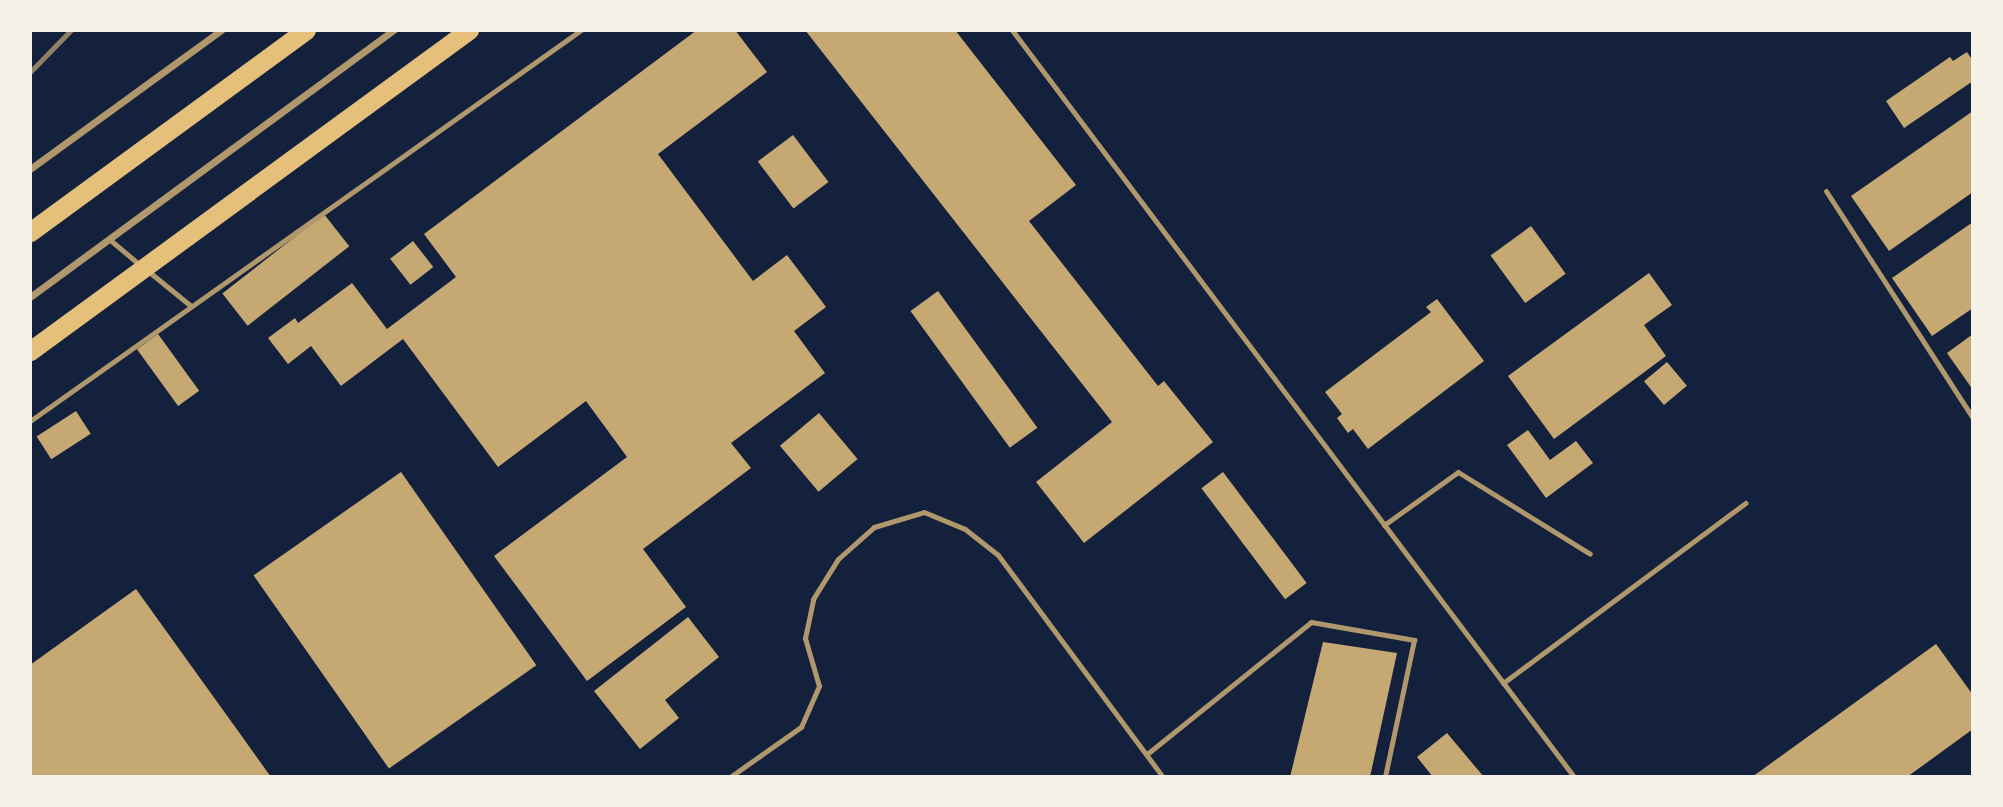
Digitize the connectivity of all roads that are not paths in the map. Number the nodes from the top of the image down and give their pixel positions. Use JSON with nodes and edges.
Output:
{"nodes":[{"id":1,"x":221,"y":30,"type":"edge"},
{"id":2,"x":306,"y":30,"type":"edge"},
{"id":3,"x":394,"y":30,"type":"edge"},
{"id":4,"x":469,"y":30,"type":"edge"},
{"id":5,"x":581,"y":30,"type":"edge"},
{"id":6,"x":1012,"y":30,"type":"edge"},
{"id":7,"x":30,"y":169,"type":"edge"},
{"id":8,"x":1826,"y":191,"type":"dead end"},
{"id":9,"x":30,"y":232,"type":"edge"},
{"id":10,"x":109,"y":239,"type":"junction"},
{"id":11,"x":30,"y":297,"type":"edge"},
{"id":12,"x":191,"y":306,"type":"junction"},
{"id":13,"x":30,"y":351,"type":"edge"},
{"id":14,"x":1973,"y":418,"type":"edge"},
{"id":15,"x":30,"y":421,"type":"edge"},
{"id":16,"x":1745,"y":503,"type":"dead end"},
{"id":17,"x":1384,"y":525,"type":"junction"},
{"id":18,"x":1590,"y":554,"type":"dead end"},
{"id":19,"x":1503,"y":683,"type":"junction"},
{"id":20,"x":1147,"y":754,"type":"junction"},
{"id":21,"x":730,"y":777,"type":"edge"},
{"id":22,"x":1163,"y":777,"type":"edge"},
{"id":23,"x":1385,"y":777,"type":"edge"},
{"id":24,"x":1574,"y":777,"type":"edge"}],
"edges":[{"from":1,"to":7,"type":"street"},
{"from":2,"to":9,"type":"highway"},
{"from":3,"to":10,"type":"street"},
{"from":4,"to":13,"type":"highway"},
{"from":5,"to":12,"type":"lane"},
{"from":6,"to":17,"type":"lane"},
{"from":8,"to":14,"type":"lane"},
{"from":10,"to":11,"type":"street"},
{"from":10,"to":12,"type":"lane"},
{"from":12,"to":15,"type":"lane"},
{"from":16,"to":19,"type":"lane"},
{"from":17,"to":18,"type":"lane"},
{"from":17,"to":19,"type":"lane"},
{"from":19,"to":24,"type":"lane"},
{"from":20,"to":21,"type":"lane"},
{"from":20,"to":22,"type":"lane"},
{"from":20,"to":23,"type":"lane"}]}
